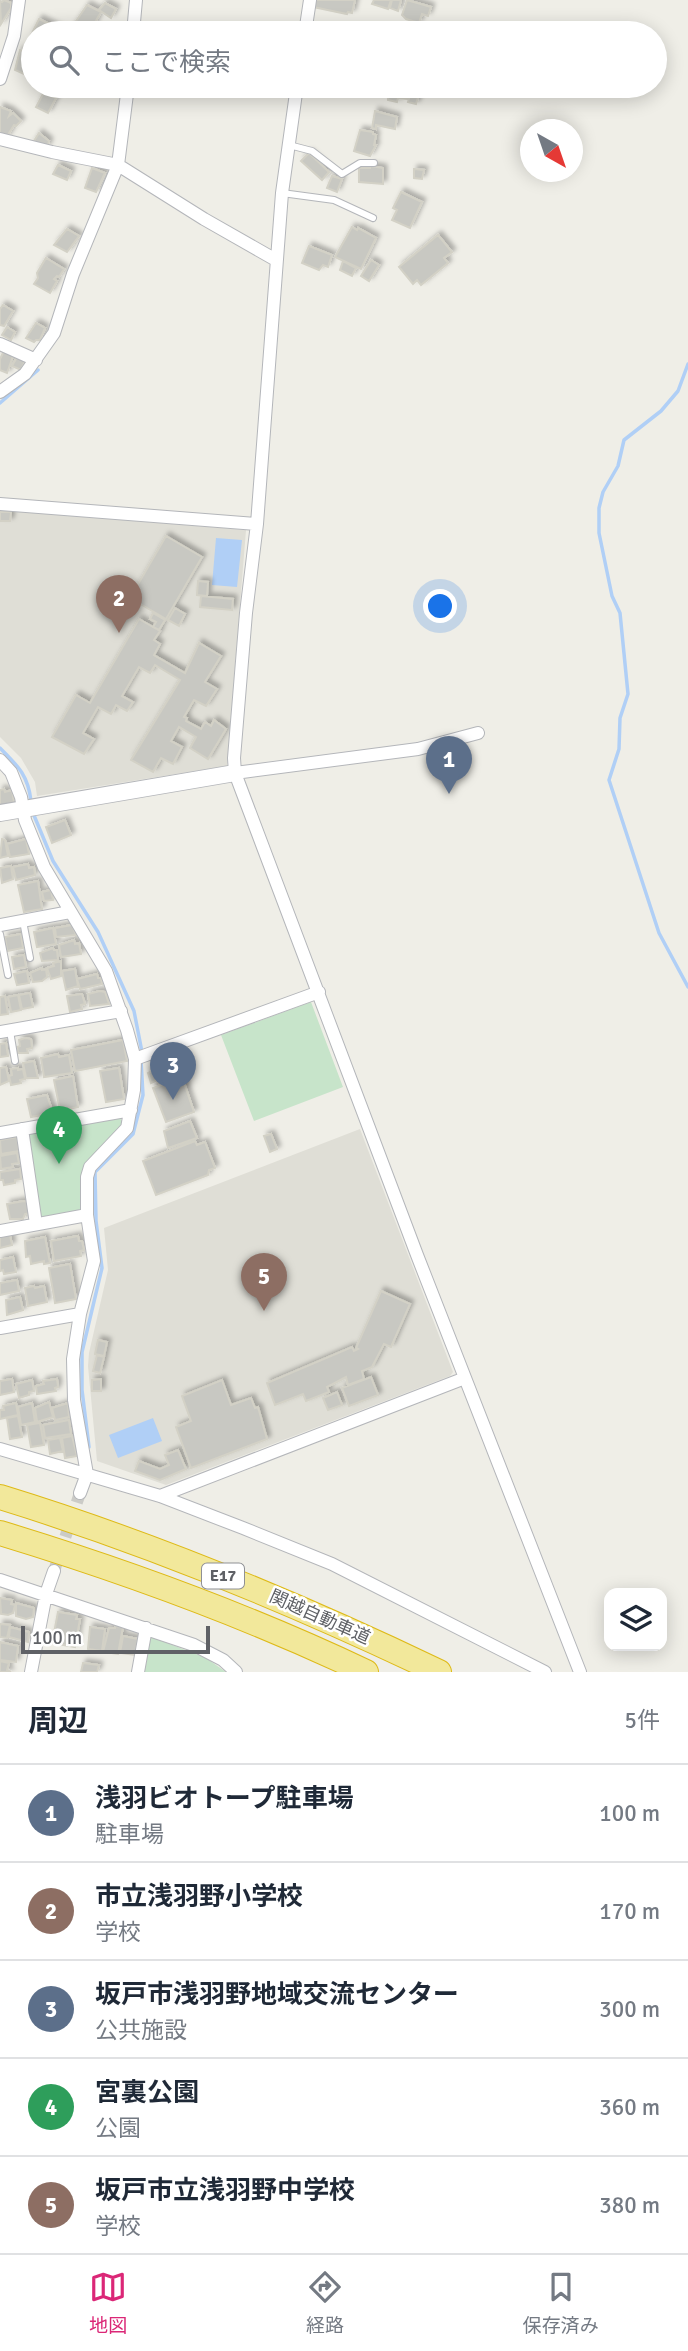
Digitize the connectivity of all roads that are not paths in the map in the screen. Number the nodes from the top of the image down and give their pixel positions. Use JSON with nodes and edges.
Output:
{"nodes":[{"id":1,"x":19,"y":0,"type":"edge"},
{"id":2,"x":136,"y":0,"type":"edge"},
{"id":3,"x":310,"y":0,"type":"edge"},
{"id":4,"x":134,"y":21,"type":"edge"},
{"id":5,"x":307,"y":21,"type":"edge"},
{"id":6,"x":0,"y":79,"type":"edge"},
{"id":7,"x":126,"y":98,"type":"edge"},
{"id":8,"x":295,"y":98,"type":"edge"},
{"id":9,"x":0,"y":139,"type":"edge"},
{"id":10,"x":289,"y":145,"type":"junction"},
{"id":11,"x":374,"y":163,"type":"dead end"},
{"id":12,"x":118,"y":165,"type":"junction"},
{"id":13,"x":282,"y":192,"type":"junction"},
{"id":14,"x":373,"y":218,"type":"dead end"},
{"id":15,"x":276,"y":260,"type":"junction"},
{"id":16,"x":0,"y":344,"type":"edge"},
{"id":17,"x":36,"y":360,"type":"junction"},
{"id":18,"x":0,"y":391,"type":"edge"},
{"id":19,"x":0,"y":504,"type":"edge"},
{"id":20,"x":257,"y":524,"type":"junction"},
{"id":21,"x":478,"y":733,"type":"dead end"},
{"id":22,"x":0,"y":760,"type":"edge"},
{"id":23,"x":235,"y":774,"type":"junction"},
{"id":24,"x":24,"y":809,"type":"junction"},
{"id":25,"x":0,"y":813,"type":"edge"},
{"id":26,"x":70,"y":912,"type":"junction"},
{"id":27,"x":23,"y":921,"type":"junction"},
{"id":28,"x":0,"y":925,"type":"edge"},
{"id":29,"x":0,"y":934,"type":"edge"},
{"id":30,"x":30,"y":958,"type":"dead end"},
{"id":31,"x":8,"y":975,"type":"dead end"},
{"id":32,"x":319,"y":992,"type":"junction"},
{"id":33,"x":121,"y":1011,"type":"junction"},
{"id":34,"x":5,"y":1031,"type":"edge"},
{"id":35,"x":135,"y":1059,"type":"junction"},
{"id":36,"x":15,"y":1061,"type":"dead end"},
{"id":37,"x":131,"y":1110,"type":"junction"},
{"id":38,"x":22,"y":1129,"type":"junction"},
{"id":39,"x":0,"y":1133,"type":"edge"},
{"id":40,"x":87,"y":1215,"type":"junction"},
{"id":41,"x":36,"y":1224,"type":"junction"},
{"id":42,"x":0,"y":1231,"type":"edge"},
{"id":43,"x":80,"y":1314,"type":"junction"},
{"id":44,"x":0,"y":1328,"type":"edge"},
{"id":45,"x":465,"y":1378,"type":"junction"},
{"id":46,"x":0,"y":1449,"type":"edge"},
{"id":47,"x":87,"y":1474,"type":"junction"},
{"id":48,"x":80,"y":1493,"type":"tunnel mouth"},
{"id":49,"x":160,"y":1496,"type":"junction"},
{"id":50,"x":0,"y":1497,"type":"edge"},
{"id":51,"x":0,"y":1532,"type":"edge"},
{"id":52,"x":54,"y":1571,"type":"tunnel mouth"},
{"id":53,"x":0,"y":1580,"type":"edge"},
{"id":54,"x":46,"y":1594,"type":"junction"},
{"id":55,"x":146,"y":1628,"type":"junction"},
{"id":56,"x":31,"y":1672,"type":"edge"},
{"id":57,"x":138,"y":1672,"type":"edge"},
{"id":58,"x":236,"y":1672,"type":"edge"},
{"id":59,"x":366,"y":1672,"type":"edge"},
{"id":60,"x":439,"y":1672,"type":"edge"},
{"id":61,"x":545,"y":1672,"type":"edge"},
{"id":62,"x":580,"y":1672,"type":"edge"}],
"edges":[{"from":1,"to":6,"type":"street"},
{"from":2,"to":4,"type":"street"},
{"from":3,"to":5,"type":"street"},
{"from":7,"to":12,"type":"street"},
{"from":8,"to":10,"type":"street"},
{"from":9,"to":12,"type":"street"},
{"from":10,"to":11,"type":"lane"},
{"from":10,"to":13,"type":"street"},
{"from":12,"to":15,"type":"street"},
{"from":12,"to":17,"type":"street"},
{"from":13,"to":14,"type":"lane"},
{"from":13,"to":15,"type":"street"},
{"from":15,"to":20,"type":"street"},
{"from":16,"to":17,"type":"street"},
{"from":17,"to":18,"type":"street"},
{"from":19,"to":20,"type":"street"},
{"from":20,"to":23,"type":"street"},
{"from":21,"to":23,"type":"street"},
{"from":22,"to":24,"type":"street"},
{"from":23,"to":24,"type":"street"},
{"from":23,"to":32,"type":"street"},
{"from":24,"to":25,"type":"street"},
{"from":24,"to":26,"type":"street"},
{"from":26,"to":27,"type":"street"},
{"from":26,"to":33,"type":"street"},
{"from":27,"to":28,"type":"street"},
{"from":27,"to":30,"type":"lane"},
{"from":29,"to":31,"type":"lane"},
{"from":32,"to":35,"type":"street"},
{"from":32,"to":45,"type":"street"},
{"from":33,"to":34,"type":"street"},
{"from":33,"to":35,"type":"street"},
{"from":34,"to":36,"type":"lane"},
{"from":35,"to":37,"type":"street"},
{"from":37,"to":38,"type":"street"},
{"from":37,"to":40,"type":"street"},
{"from":38,"to":39,"type":"street"},
{"from":38,"to":41,"type":"street"},
{"from":40,"to":41,"type":"street"},
{"from":40,"to":43,"type":"street"},
{"from":41,"to":42,"type":"street"},
{"from":43,"to":44,"type":"street"},
{"from":43,"to":47,"type":"street"},
{"from":45,"to":49,"type":"street"},
{"from":45,"to":62,"type":"street"},
{"from":46,"to":47,"type":"street"},
{"from":47,"to":48,"type":"street"},
{"from":47,"to":49,"type":"street"},
{"from":49,"to":61,"type":"street"},
{"from":50,"to":60,"type":"highway","name":"関越自動車道","number":"E17"},
{"from":51,"to":59,"type":"highway","name":"関越自動車道","number":"E17"},
{"from":52,"to":54,"type":"street"},
{"from":53,"to":54,"type":"street"},
{"from":54,"to":55,"type":"street"},
{"from":54,"to":56,"type":"street"},
{"from":55,"to":57,"type":"street"},
{"from":55,"to":58,"type":"street"}]}
